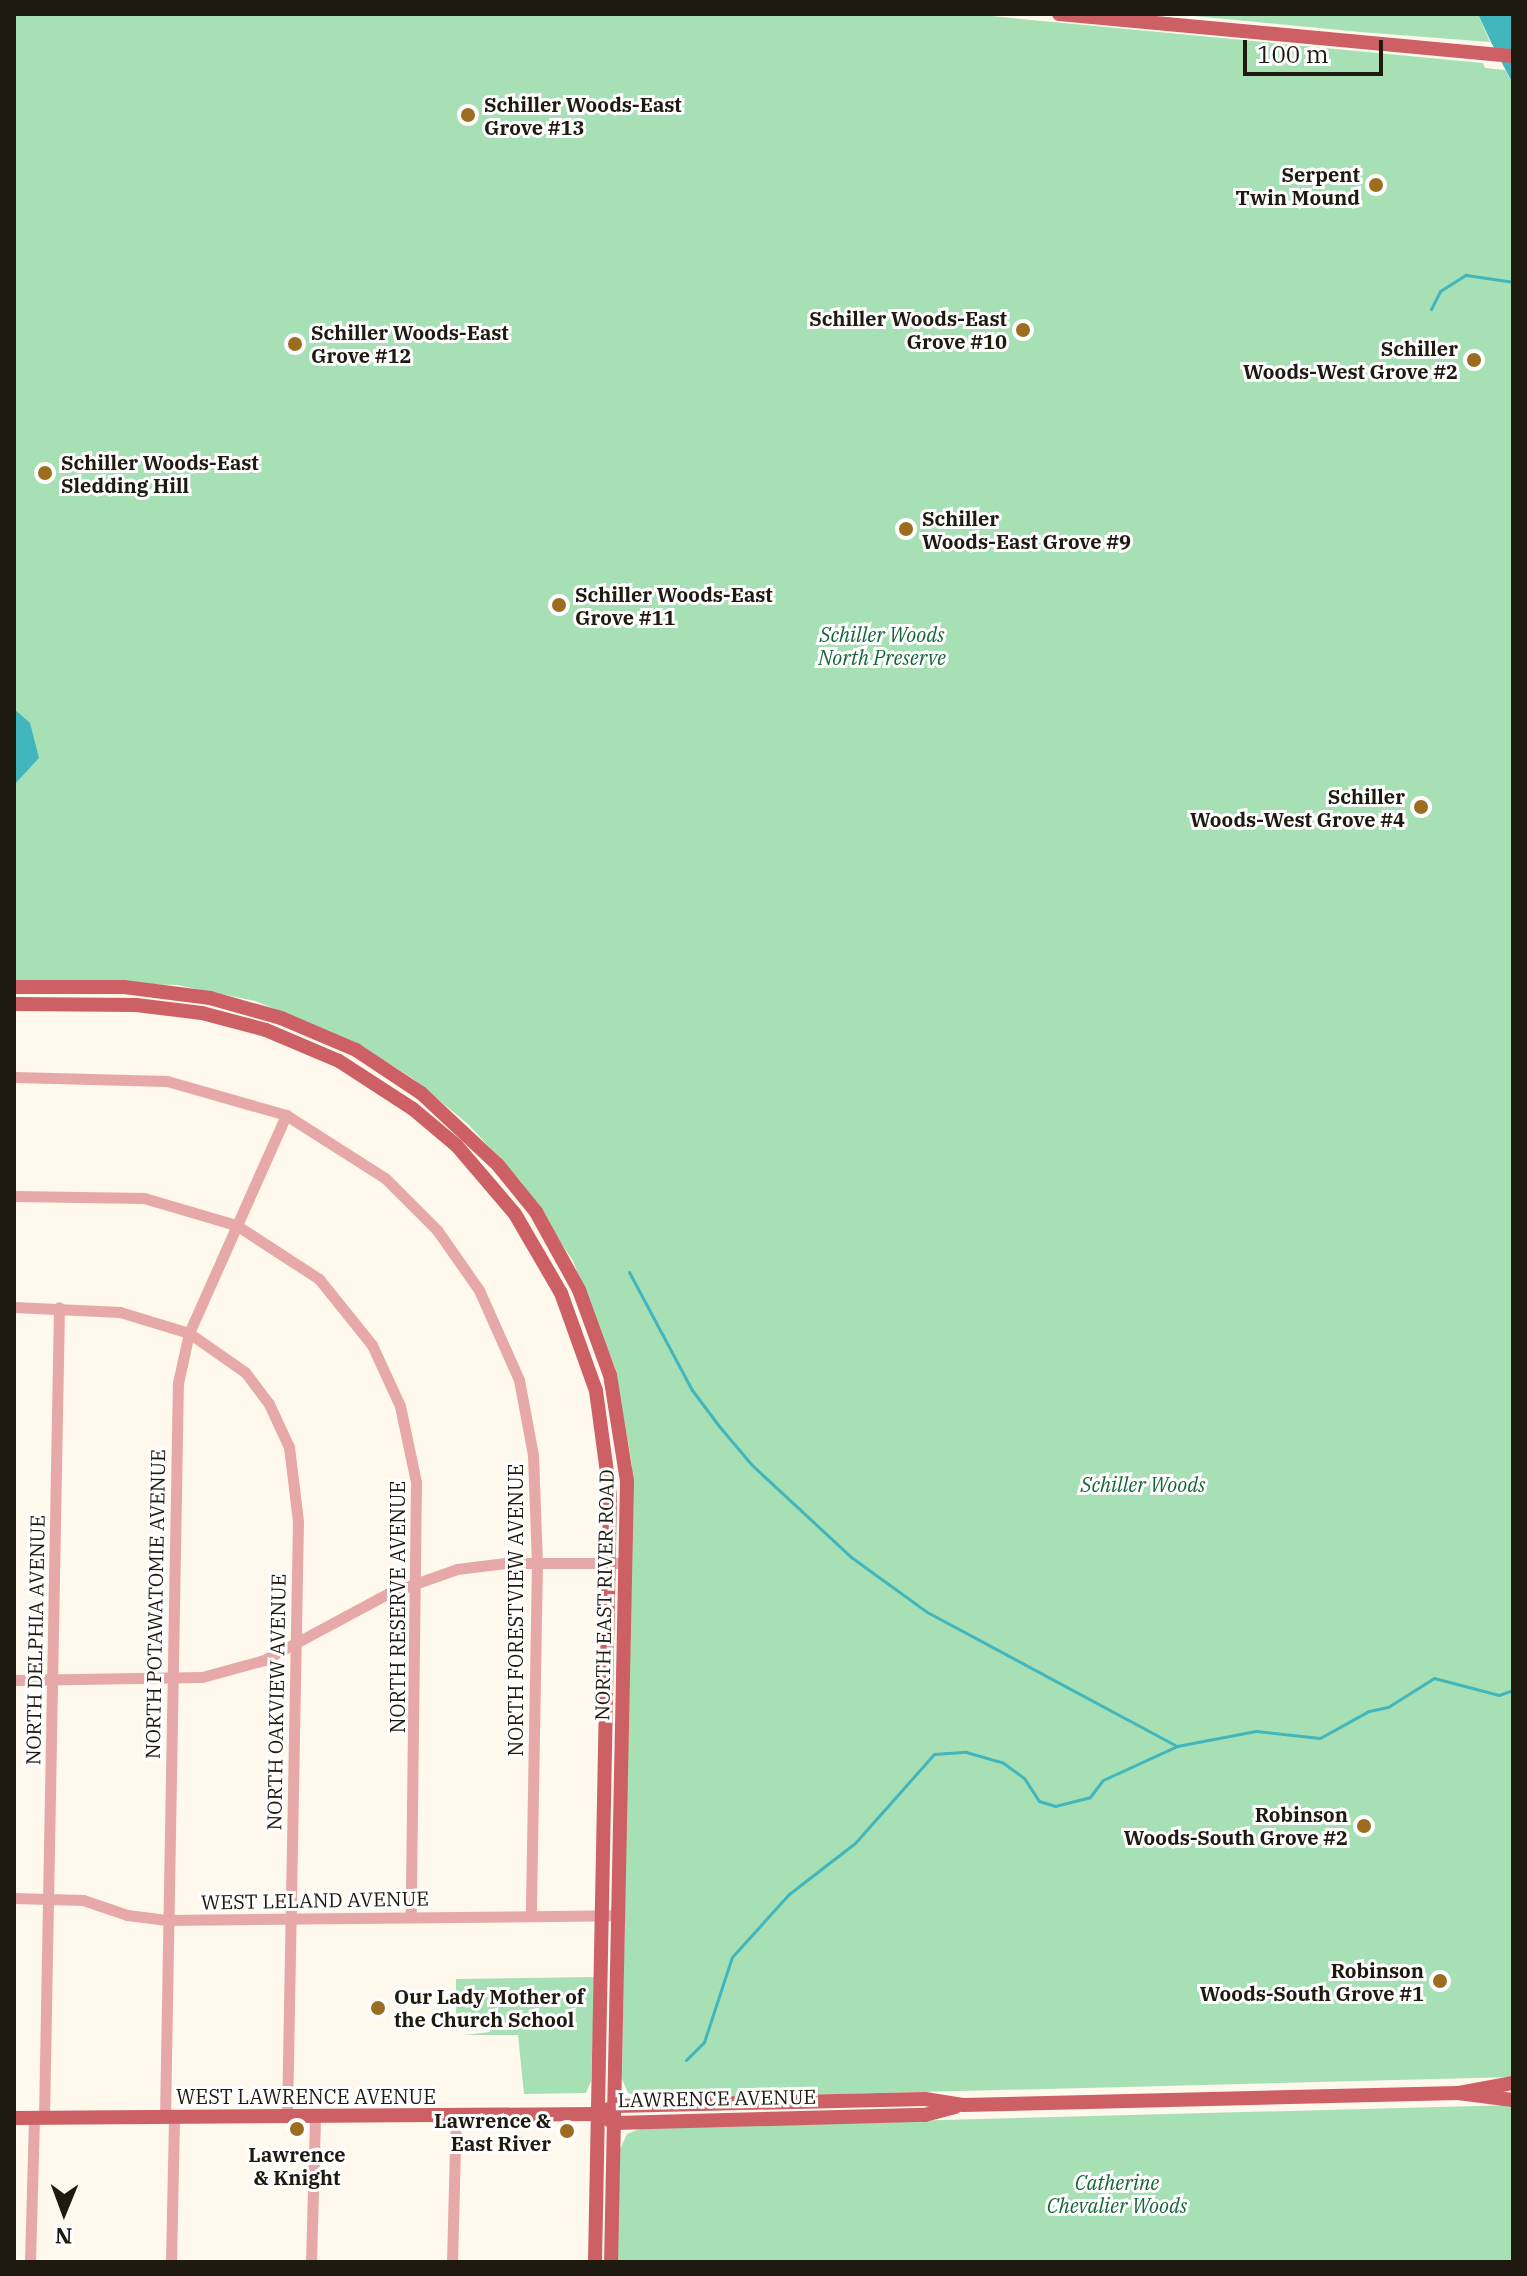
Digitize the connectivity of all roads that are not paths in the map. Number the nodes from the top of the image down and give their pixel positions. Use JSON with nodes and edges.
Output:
{"nodes":[{"id":1,"x":1059,"y":14,"type":"edge"},
{"id":2,"x":1513,"y":56,"type":"edge"},
{"id":3,"x":14,"y":987,"type":"edge"},
{"id":4,"x":14,"y":1004,"type":"edge"},
{"id":5,"x":14,"y":1077,"type":"edge"},
{"id":6,"x":286,"y":1115,"type":"junction"},
{"id":7,"x":14,"y":1196,"type":"edge"},
{"id":8,"x":236,"y":1225,"type":"junction"},
{"id":9,"x":14,"y":1307,"type":"edge"},
{"id":10,"x":59,"y":1307,"type":"junction"},
{"id":11,"x":189,"y":1333,"type":"junction"},
{"id":12,"x":537,"y":1562,"type":"junction"},
{"id":13,"x":609,"y":1563,"type":"junction"},
{"id":14,"x":626,"y":1563,"type":"junction"},
{"id":15,"x":418,"y":1582,"type":"junction"},
{"id":16,"x":295,"y":1647,"type":"junction"},
{"id":17,"x":14,"y":1680,"type":"edge"},
{"id":18,"x":52,"y":1680,"type":"junction"},
{"id":19,"x":172,"y":1680,"type":"junction"},
{"id":20,"x":14,"y":1898,"type":"edge"},
{"id":21,"x":48,"y":1899,"type":"junction"},
{"id":22,"x":602,"y":1915,"type":"junction"},
{"id":23,"x":619,"y":1915,"type":"junction"},
{"id":24,"x":531,"y":1916,"type":"junction"},
{"id":25,"x":411,"y":1917,"type":"junction"},
{"id":26,"x":290,"y":1918,"type":"junction"},
{"id":27,"x":167,"y":1920,"type":"junction"},
{"id":28,"x":1513,"y":2083,"type":"edge"},
{"id":29,"x":1458,"y":2093,"type":"junction"},
{"id":30,"x":1513,"y":2100,"type":"edge"},
{"id":31,"x":963,"y":2105,"type":"junction"},
{"id":32,"x":615,"y":2106,"type":"junction"},
{"id":33,"x":456,"y":2114,"type":"junction"},
{"id":34,"x":598,"y":2114,"type":"junction"},
{"id":35,"x":287,"y":2116,"type":"junction"},
{"id":36,"x":315,"y":2116,"type":"junction"},
{"id":37,"x":169,"y":2117,"type":"junction"},
{"id":38,"x":14,"y":2118,"type":"edge"},
{"id":39,"x":39,"y":2118,"type":"junction"},
{"id":40,"x":614,"y":2123,"type":"junction"},
{"id":41,"x":30,"y":2262,"type":"edge"},
{"id":42,"x":171,"y":2262,"type":"edge"},
{"id":43,"x":311,"y":2262,"type":"edge"},
{"id":44,"x":452,"y":2262,"type":"edge"},
{"id":45,"x":595,"y":2262,"type":"edge"},
{"id":46,"x":611,"y":2262,"type":"edge"}],
"edges":[{"from":1,"to":2,"type":"main road"},
{"from":3,"to":14,"type":"main road","name":"NORTH EAST RIVER ROAD"},
{"from":4,"to":13,"type":"main road","name":"NORTH EAST RIVER ROAD"},
{"from":5,"to":6,"type":"street","name":"NORTH FORESTVIEW AVENUE"},
{"from":6,"to":8,"type":"street","name":"NORTH POTAWATOMIE AVENUE"},
{"from":6,"to":12,"type":"street","name":"NORTH FORESTVIEW AVENUE"},
{"from":7,"to":8,"type":"street","name":"NORTH RESERVE AVENUE"},
{"from":8,"to":11,"type":"street","name":"NORTH POTAWATOMIE AVENUE"},
{"from":8,"to":15,"type":"street","name":"NORTH RESERVE AVENUE"},
{"from":9,"to":10,"type":"street","name":"NORTH OAKVIEW AVENUE"},
{"from":10,"to":11,"type":"street","name":"NORTH OAKVIEW AVENUE"},
{"from":10,"to":18,"type":"street","name":"NORTH DELPHIA AVENUE"},
{"from":11,"to":16,"type":"street","name":"NORTH OAKVIEW AVENUE"},
{"from":11,"to":19,"type":"street","name":"NORTH POTAWATOMIE AVENUE"},
{"from":12,"to":13,"type":"street"},
{"from":12,"to":15,"type":"street"},
{"from":12,"to":24,"type":"street","name":"NORTH FORESTVIEW AVENUE"},
{"from":13,"to":14,"type":"street"},
{"from":13,"to":22,"type":"main road","name":"NORTH EAST RIVER ROAD"},
{"from":14,"to":23,"type":"main road","name":"NORTH EAST RIVER ROAD"},
{"from":15,"to":16,"type":"street"},
{"from":15,"to":25,"type":"street","name":"NORTH RESERVE AVENUE"},
{"from":16,"to":19,"type":"street"},
{"from":16,"to":26,"type":"street","name":"NORTH OAKVIEW AVENUE"},
{"from":17,"to":18,"type":"street"},
{"from":18,"to":19,"type":"street"},
{"from":18,"to":21,"type":"street","name":"NORTH DELPHIA AVENUE"},
{"from":19,"to":27,"type":"street","name":"NORTH POTAWATOMIE AVENUE"},
{"from":20,"to":21,"type":"street","name":"WEST LELAND AVENUE"},
{"from":21,"to":27,"type":"street","name":"WEST LELAND AVENUE"},
{"from":21,"to":39,"type":"street","name":"NORTH DELPHIA AVENUE"},
{"from":22,"to":23,"type":"street","name":"WEST LELAND AVENUE"},
{"from":22,"to":24,"type":"street","name":"WEST LELAND AVENUE"},
{"from":22,"to":34,"type":"main road","name":"NORTH EAST RIVER ROAD"},
{"from":23,"to":32,"type":"main road","name":"NORTH EAST RIVER ROAD"},
{"from":24,"to":25,"type":"street","name":"WEST LELAND AVENUE"},
{"from":25,"to":26,"type":"street","name":"WEST LELAND AVENUE"},
{"from":26,"to":27,"type":"street","name":"WEST LELAND AVENUE"},
{"from":26,"to":35,"type":"street","name":"NORTH OAKVIEW AVENUE"},
{"from":27,"to":37,"type":"street","name":"NORTH POTAWATOMIE AVENUE"},
{"from":28,"to":29,"type":"main road","name":"LAWRENCE AVENUE"},
{"from":29,"to":30,"type":"main road","name":"LAWRENCE AVENUE"},
{"from":29,"to":31,"type":"main road","name":"LAWRENCE AVENUE"},
{"from":31,"to":32,"type":"main road","name":"LAWRENCE AVENUE"},
{"from":31,"to":40,"type":"main road","name":"LAWRENCE AVENUE"},
{"from":32,"to":34,"type":"main road","name":"LAWRENCE AVENUE"},
{"from":32,"to":40,"type":"main road","name":"NORTH EAST RIVER ROAD"},
{"from":33,"to":34,"type":"main road","name":"WEST LAWRENCE AVENUE"},
{"from":33,"to":36,"type":"main road","name":"WEST LAWRENCE AVENUE"},
{"from":33,"to":44,"type":"street"},
{"from":34,"to":40,"type":"main road","name":"LAWRENCE AVENUE"},
{"from":34,"to":45,"type":"main road","name":"NORTH EAST RIVER ROAD"},
{"from":35,"to":36,"type":"main road","name":"WEST LAWRENCE AVENUE"},
{"from":35,"to":37,"type":"main road","name":"WEST LAWRENCE AVENUE"},
{"from":36,"to":43,"type":"street"},
{"from":37,"to":39,"type":"main road","name":"WEST LAWRENCE AVENUE"},
{"from":37,"to":42,"type":"street","name":"NORTH POTAWATOMIE AVENUE"},
{"from":38,"to":39,"type":"main road","name":"WEST LAWRENCE AVENUE"},
{"from":39,"to":41,"type":"street","name":"NORTH DELPHIA AVENUE"},
{"from":40,"to":46,"type":"main road","name":"NORTH EAST RIVER ROAD"}]}
